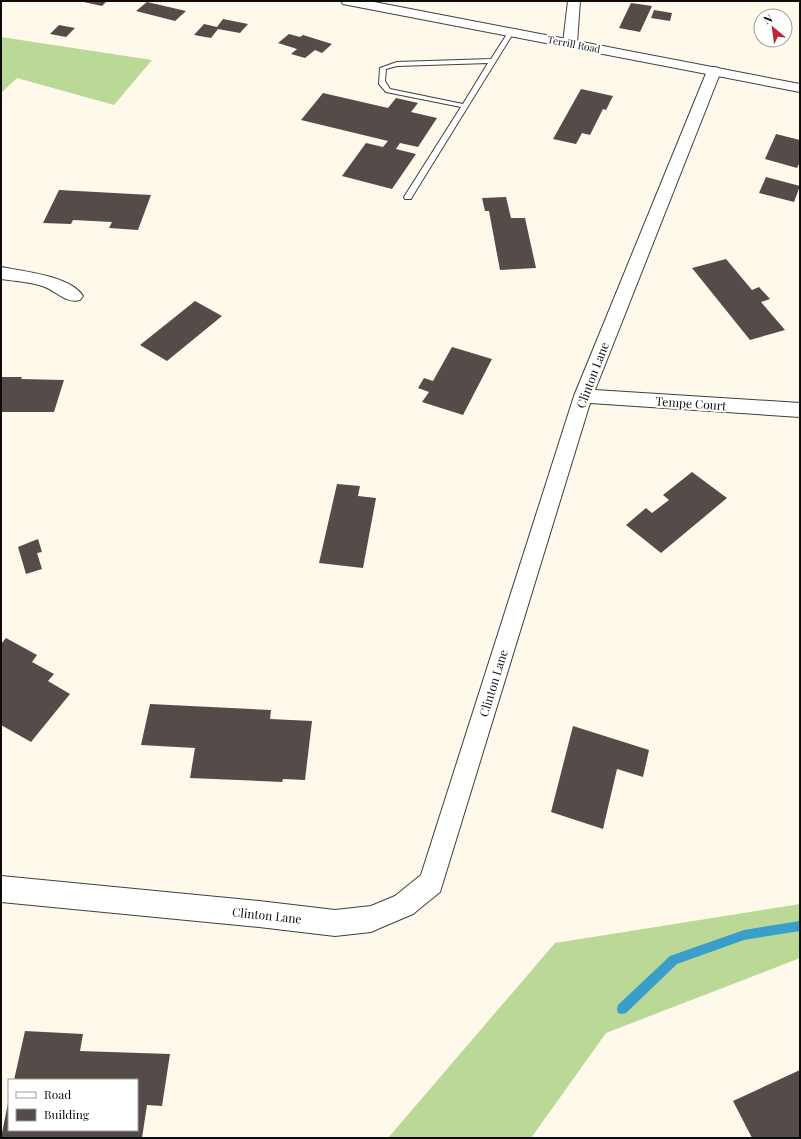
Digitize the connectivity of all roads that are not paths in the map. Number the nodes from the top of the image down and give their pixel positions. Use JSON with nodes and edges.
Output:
{"nodes":[{"id":1,"x":348,"y":1,"type":"edge"},
{"id":2,"x":574,"y":1,"type":"edge"},
{"id":3,"x":511,"y":32,"type":"junction"},
{"id":4,"x":570,"y":43,"type":"junction"},
{"id":5,"x":493,"y":61,"type":"junction"},
{"id":6,"x":714,"y":71,"type":"junction"},
{"id":7,"x":800,"y":88,"type":"edge"},
{"id":8,"x":465,"y":106,"type":"junction"},
{"id":9,"x":408,"y":197,"type":"dead end"},
{"id":10,"x":1,"y":274,"type":"edge"},
{"id":11,"x":74,"y":296,"type":"dead end"},
{"id":12,"x":582,"y":396,"type":"junction"},
{"id":13,"x":800,"y":410,"type":"edge"},
{"id":14,"x":1,"y":889,"type":"edge"}],
"edges":[{"from":1,"to":3,"type":"street","name":"Terrill Road"},
{"from":2,"to":4,"type":"street"},
{"from":3,"to":4,"type":"street","name":"Terrill Road"},
{"from":3,"to":5,"type":"lane"},
{"from":4,"to":6,"type":"street","name":"Terrill Road"},
{"from":5,"to":8,"type":"lane"},
{"from":5,"to":8,"type":"lane"},
{"from":6,"to":7,"type":"street","name":"Terrill Road"},
{"from":6,"to":12,"type":"street","name":"Clinton Lane"},
{"from":8,"to":9,"type":"lane"},
{"from":10,"to":11,"type":"street"},
{"from":12,"to":13,"type":"street","name":"Tempe Court"},
{"from":12,"to":14,"type":"street","name":"Clinton Lane"}]}
